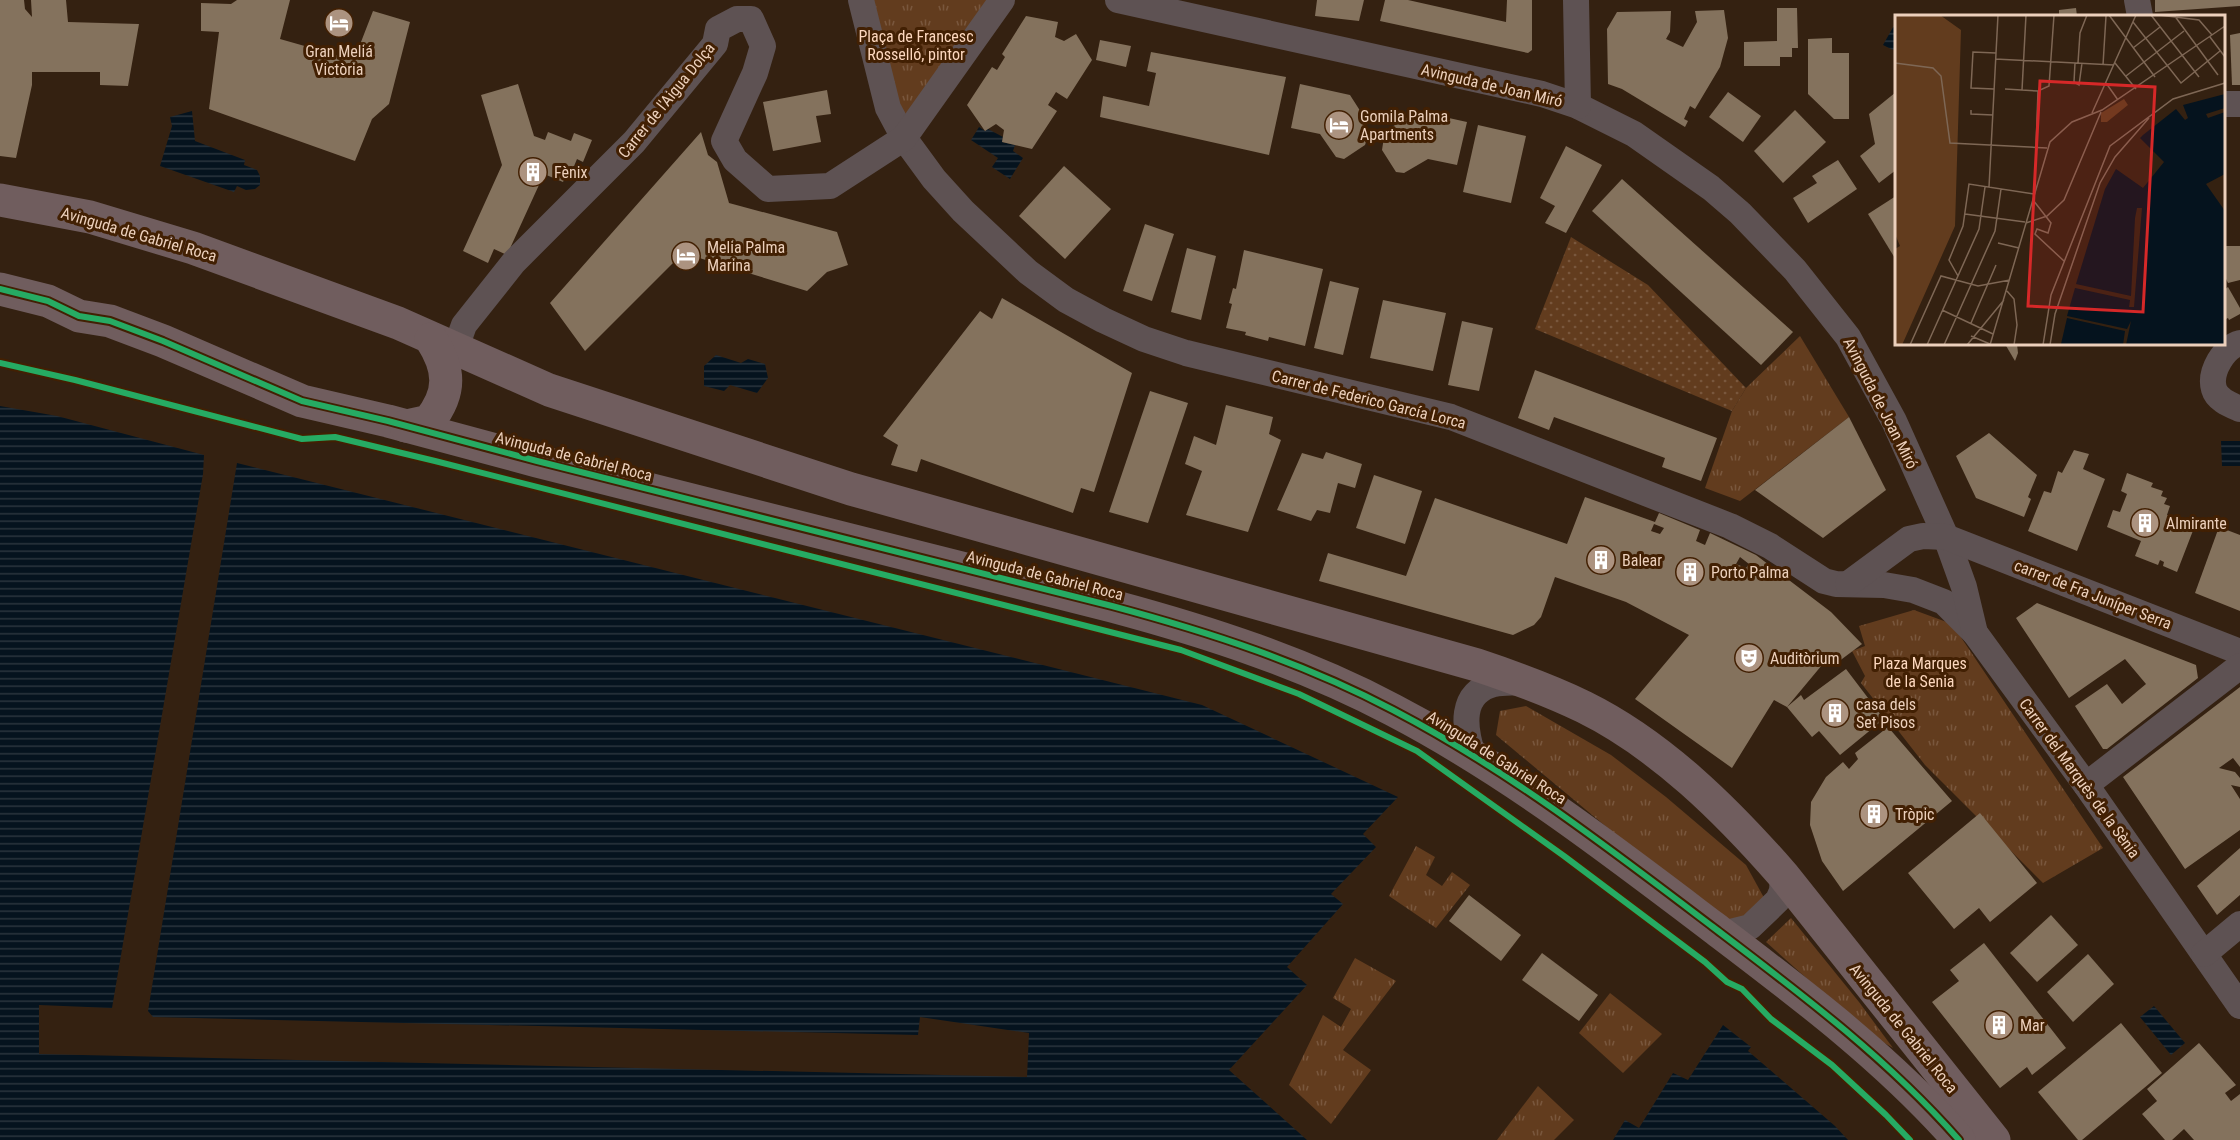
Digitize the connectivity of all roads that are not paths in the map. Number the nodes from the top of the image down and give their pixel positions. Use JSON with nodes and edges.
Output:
{"nodes":[{"id":1,"x":861,"y":0,"type":"edge"},
{"id":2,"x":1002,"y":0,"type":"edge"},
{"id":3,"x":1118,"y":0,"type":"edge"},
{"id":4,"x":1576,"y":0,"type":"edge"},
{"id":5,"x":2137,"y":0,"type":"edge"},
{"id":6,"x":2140,"y":15,"type":"edge"},
{"id":7,"x":1578,"y":106,"type":"junction"},
{"id":8,"x":903,"y":138,"type":"junction"},
{"id":9,"x":0,"y":200,"type":"edge"},
{"id":10,"x":0,"y":289,"type":"edge"},
{"id":11,"x":2240,"y":343,"type":"edge"},
{"id":12,"x":443,"y":344,"type":"junction"},
{"id":13,"x":501,"y":370,"type":"junction"},
{"id":14,"x":2240,"y":409,"type":"edge"},
{"id":15,"x":406,"y":426,"type":"junction"},
{"id":16,"x":474,"y":444,"type":"junction"},
{"id":17,"x":1946,"y":537,"type":"junction"},
{"id":18,"x":1848,"y":584,"type":"junction"},
{"id":19,"x":1975,"y":633,"type":"junction"},
{"id":20,"x":2240,"y":652,"type":"edge"},
{"id":21,"x":2240,"y":666,"type":"edge"},
{"id":22,"x":1526,"y":682,"type":"junction"},
{"id":23,"x":1473,"y":755,"type":"junction"},
{"id":24,"x":2086,"y":785,"type":"junction"},
{"id":25,"x":1783,"y":875,"type":"junction"},
{"id":26,"x":2240,"y":924,"type":"edge"},
{"id":27,"x":1722,"y":934,"type":"junction"},
{"id":28,"x":2204,"y":954,"type":"junction"},
{"id":29,"x":2240,"y":1006,"type":"edge"},
{"id":30,"x":1959,"y":1140,"type":"edge"},
{"id":31,"x":1994,"y":1140,"type":"edge"}],
"edges":[{"from":1,"to":8,"type":"street"},
{"from":2,"to":8,"type":"street"},
{"from":3,"to":7,"type":"street","name":"Avinguda de Joan Miró"},
{"from":4,"to":7,"type":"street"},
{"from":5,"to":6,"type":"street"},
{"from":7,"to":17,"type":"street","name":"Avinguda de Joan Miró"},
{"from":8,"to":12,"type":"street","name":"Carrer de l'Aigua Dolça"},
{"from":8,"to":18,"type":"street","name":"Carrer de Federico García Lorca"},
{"from":9,"to":12,"type":"highway","name":"Avinguda de Gabriel Roca"},
{"from":10,"to":15,"type":"highway","name":"Avinguda de Gabriel Roca"},
{"from":11,"to":14,"type":"street"},
{"from":12,"to":13,"type":"highway","name":"Avinguda de Gabriel Roca"},
{"from":12,"to":15,"type":"highway"},
{"from":13,"to":16,"type":"highway"},
{"from":13,"to":22,"type":"highway","name":"Avinguda de Gabriel Roca"},
{"from":15,"to":16,"type":"highway","name":"Avinguda de Gabriel Roca"},
{"from":16,"to":23,"type":"highway","name":"Avinguda de Gabriel Roca"},
{"from":17,"to":18,"type":"street"},
{"from":17,"to":19,"type":"street","name":"Carrer del Marquès de la Sènia"},
{"from":17,"to":20,"type":"street","name":"carrer de Fra Juníper Serra"},
{"from":18,"to":19,"type":"street","name":"Carrer de Federico García Lorca"},
{"from":19,"to":24,"type":"street","name":"Carrer del Marquès de la Sènia"},
{"from":21,"to":24,"type":"street"},
{"from":22,"to":23,"type":"street"},
{"from":22,"to":25,"type":"highway","name":"Avinguda de Gabriel Roca"},
{"from":23,"to":27,"type":"highway","name":"Avinguda de Gabriel Roca"},
{"from":24,"to":28,"type":"street","name":"Carrer del Marquès de la Sènia"},
{"from":25,"to":27,"type":"street"},
{"from":25,"to":31,"type":"highway","name":"Avinguda de Gabriel Roca"},
{"from":26,"to":28,"type":"street"},
{"from":27,"to":30,"type":"highway","name":"Avinguda de Gabriel Roca"},
{"from":28,"to":29,"type":"street","name":"Carrer del Marquès de la Sènia"}]}
